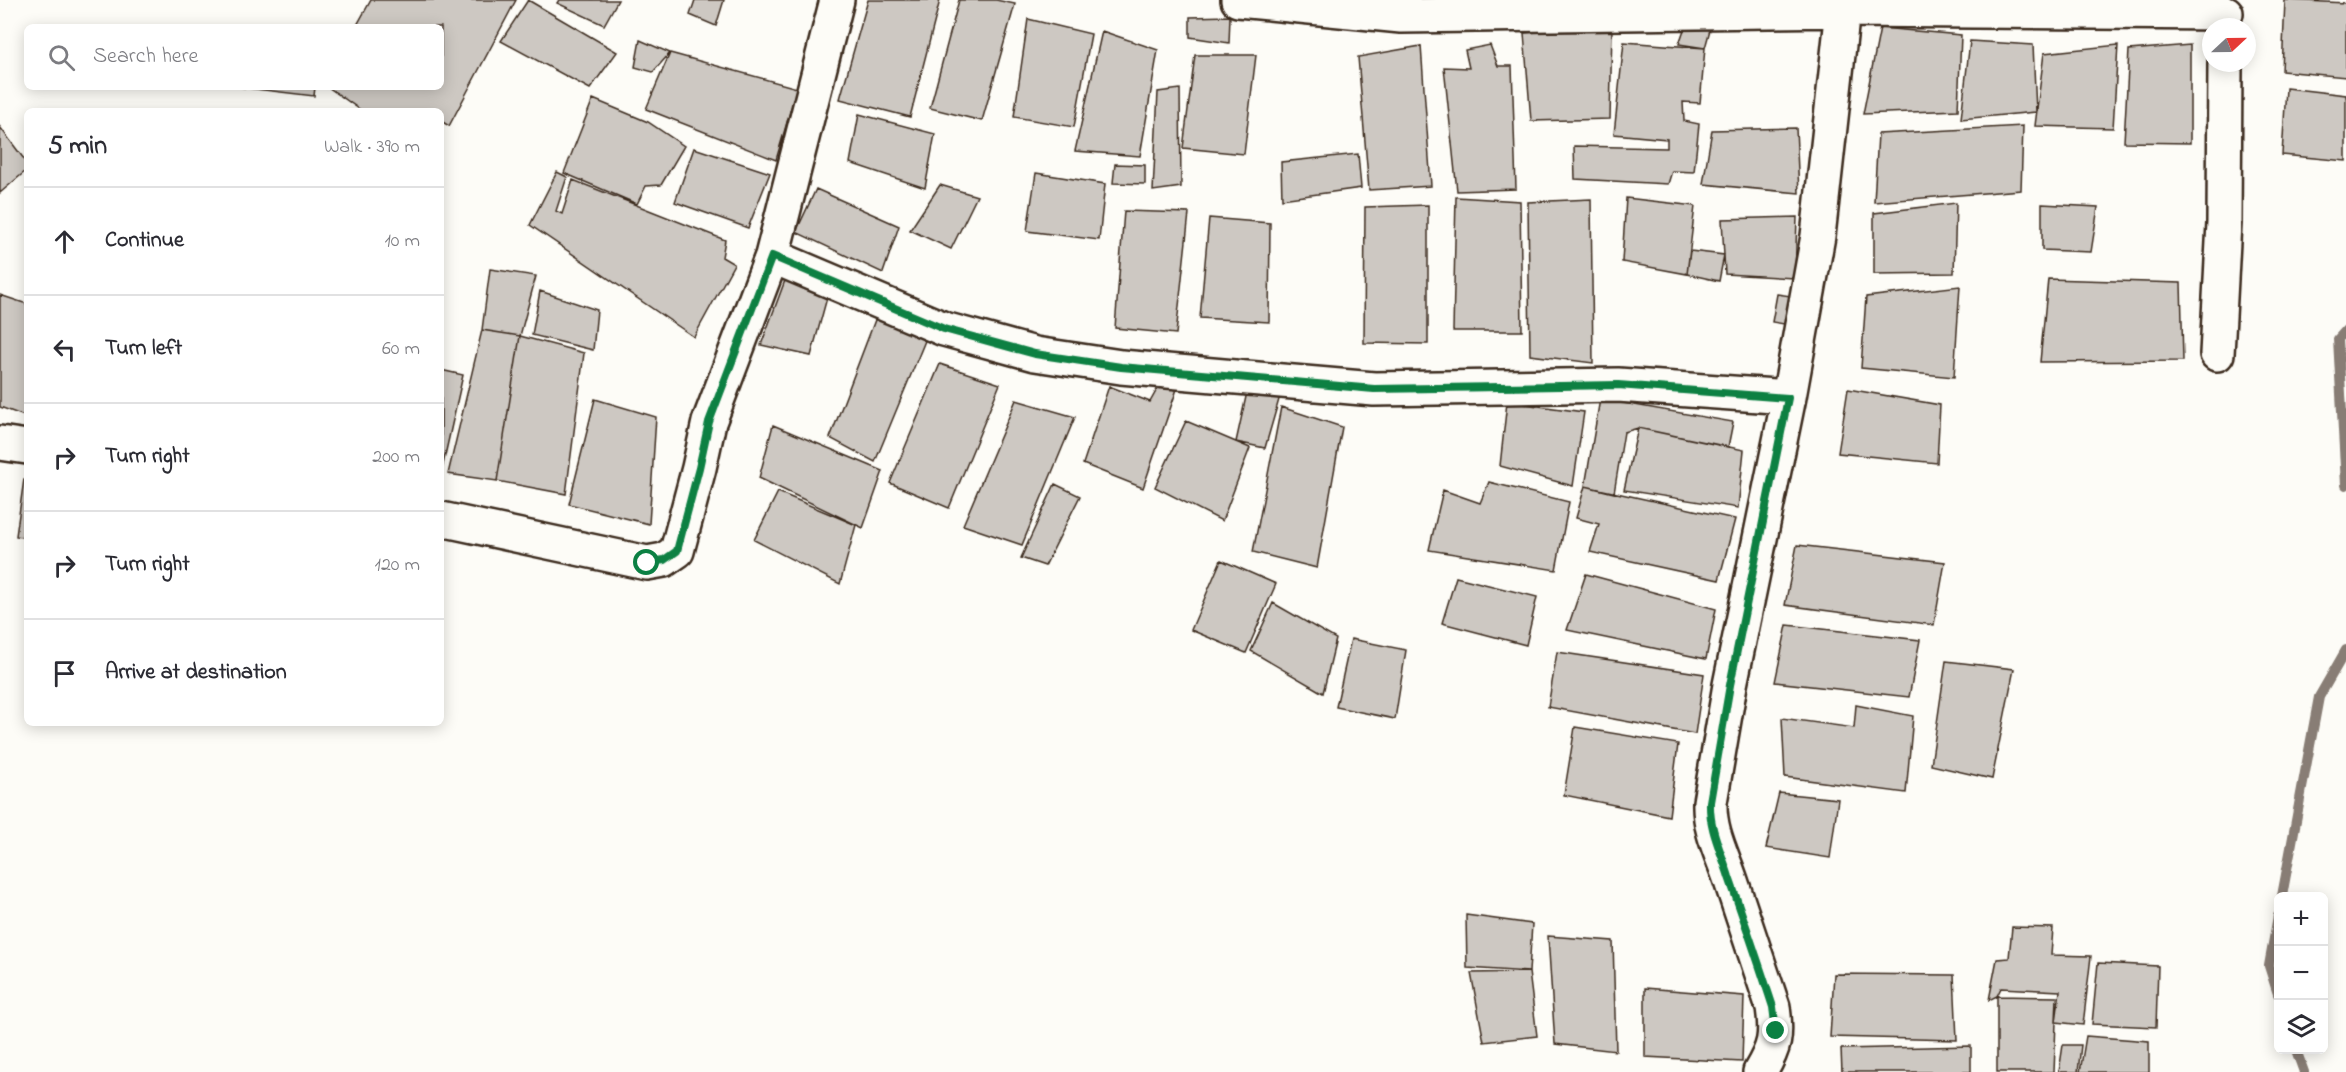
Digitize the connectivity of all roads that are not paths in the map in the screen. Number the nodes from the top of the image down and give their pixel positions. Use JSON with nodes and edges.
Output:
{"nodes":[{"id":1,"x":837,"y":0,"type":"edge"},
{"id":2,"x":1238,"y":0,"type":"edge"},
{"id":3,"x":1844,"y":5,"type":"edge"},
{"id":4,"x":1402,"y":8,"type":"edge"},
{"id":5,"x":2226,"y":13,"type":"edge"},
{"id":6,"x":2226,"y":72,"type":"edge"},
{"id":7,"x":772,"y":256,"type":"junction"},
{"id":8,"x":2217,"y":354,"type":"dead end"},
{"id":9,"x":1788,"y":398,"type":"junction"},
{"id":10,"x":0,"y":443,"type":"edge"},
{"id":11,"x":24,"y":447,"type":"edge"},
{"id":12,"x":444,"y":520,"type":"edge"},
{"id":13,"x":1760,"y":1072,"type":"edge"}],
"edges":[{"from":1,"to":7,"type":"street"},
{"from":2,"to":4,"type":"street"},
{"from":3,"to":4,"type":"street"},
{"from":3,"to":5,"type":"street"},
{"from":3,"to":9,"type":"street"},
{"from":6,"to":8,"type":"street"},
{"from":7,"to":9,"type":"street"},
{"from":7,"to":12,"type":"street"},
{"from":9,"to":13,"type":"street"},
{"from":10,"to":11,"type":"street"}]}
